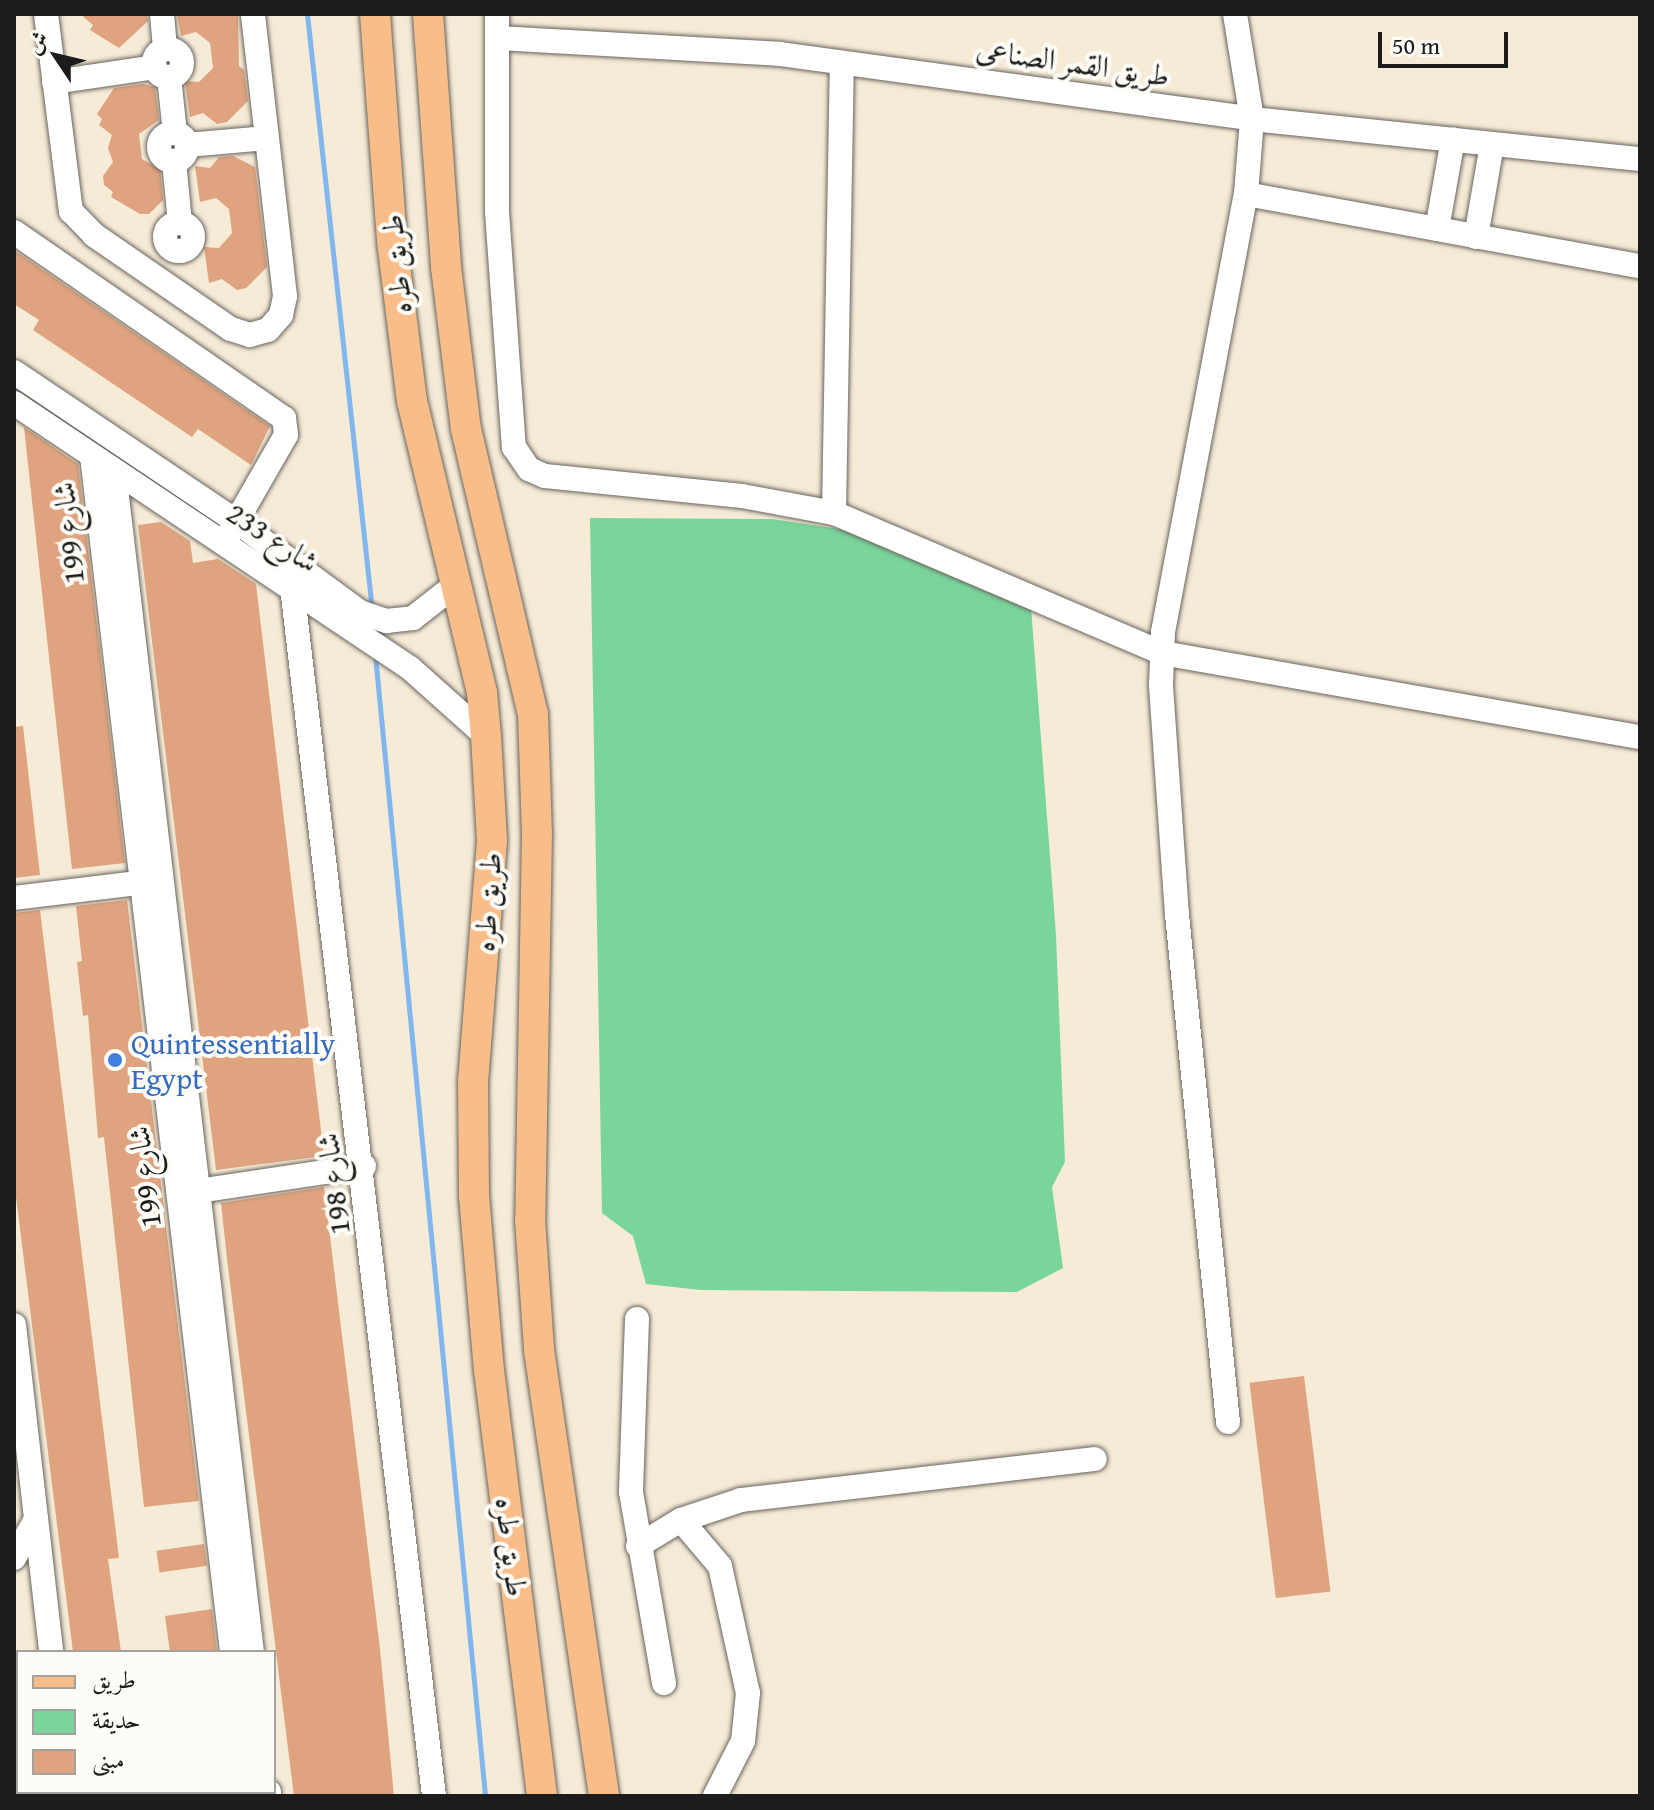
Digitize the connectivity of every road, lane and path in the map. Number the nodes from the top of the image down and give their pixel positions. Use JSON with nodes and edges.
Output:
{"nodes":[{"id":1,"x":46,"y":14,"type":"edge"},
{"id":2,"x":162,"y":14,"type":"edge"},
{"id":3,"x":253,"y":14,"type":"edge"},
{"id":4,"x":375,"y":14,"type":"edge"},
{"id":5,"x":428,"y":14,"type":"edge"},
{"id":6,"x":1235,"y":14,"type":"edge"},
{"id":7,"x":497,"y":26,"type":"edge"},
{"id":8,"x":842,"y":63,"type":"junction"},
{"id":9,"x":163,"y":64,"type":"junction"},
{"id":10,"x":54,"y":82,"type":"junction"},
{"id":11,"x":1252,"y":119,"type":"junction"},
{"id":12,"x":267,"y":138,"type":"junction"},
{"id":13,"x":1453,"y":139,"type":"junction"},
{"id":14,"x":1492,"y":144,"type":"junction"},
{"id":15,"x":179,"y":146,"type":"junction"},
{"id":16,"x":1640,"y":159,"type":"edge"},
{"id":17,"x":1246,"y":194,"type":"junction"},
{"id":18,"x":1437,"y":229,"type":"junction"},
{"id":19,"x":14,"y":232,"type":"edge"},
{"id":20,"x":1476,"y":237,"type":"junction"},
{"id":21,"x":175,"y":238,"type":"junction"},
{"id":22,"x":115,"y":249,"type":"junction"},
{"id":23,"x":1640,"y":266,"type":"edge"},
{"id":24,"x":181,"y":295,"type":"junction"},
{"id":25,"x":14,"y":372,"type":"edge"},
{"id":26,"x":14,"y":403,"type":"edge"},
{"id":27,"x":92,"y":456,"type":"junction"},
{"id":28,"x":114,"y":471,"type":"junction"},
{"id":29,"x":834,"y":513,"type":"junction"},
{"id":30,"x":236,"y":521,"type":"junction"},
{"id":31,"x":224,"y":543,"type":"junction"},
{"id":32,"x":296,"y":577,"type":"junction"},
{"id":33,"x":454,"y":586,"type":"junction"},
{"id":34,"x":1162,"y":653,"type":"junction"},
{"id":35,"x":486,"y":736,"type":"junction"},
{"id":36,"x":1640,"y":737,"type":"edge"},
{"id":37,"x":150,"y":881,"type":"junction"},
{"id":38,"x":14,"y":898,"type":"edge"},
{"id":39,"x":364,"y":1166,"type":"junction"},
{"id":40,"x":188,"y":1192,"type":"junction"},
{"id":41,"x":637,"y":1319,"type":"dead end"},
{"id":42,"x":14,"y":1325,"type":"edge"},
{"id":43,"x":1228,"y":1422,"type":"dead end"},
{"id":44,"x":1095,"y":1459,"type":"dead end"},
{"id":45,"x":36,"y":1519,"type":"junction"},
{"id":46,"x":681,"y":1520,"type":"junction"},
{"id":47,"x":638,"y":1546,"type":"junction"},
{"id":48,"x":14,"y":1558,"type":"edge"},
{"id":49,"x":51,"y":1650,"type":"edge"},
{"id":50,"x":232,"y":1650,"type":"edge"},
{"id":51,"x":252,"y":1650,"type":"edge"},
{"id":52,"x":664,"y":1683,"type":"dead end"},
{"id":53,"x":434,"y":1796,"type":"edge"},
{"id":54,"x":542,"y":1796,"type":"edge"},
{"id":55,"x":604,"y":1796,"type":"edge"},
{"id":56,"x":715,"y":1796,"type":"edge"}],
"edges":[{"from":1,"to":10,"type":"street"},
{"from":2,"to":9,"type":"street"},
{"from":3,"to":12,"type":"street"},
{"from":4,"to":33,"type":"main road","name":"طريق طره"},
{"from":5,"to":55,"type":"main road","name":"طريق طره"},
{"from":6,"to":11,"type":"street"},
{"from":7,"to":8,"type":"street","name":"طريق القمر الصناعى"},
{"from":7,"to":29,"type":"street"},
{"from":8,"to":11,"type":"street","name":"طريق القمر الصناعى"},
{"from":8,"to":29,"type":"street"},
{"from":9,"to":10,"type":"street"},
{"from":9,"to":15,"type":"street"},
{"from":10,"to":22,"type":"street"},
{"from":11,"to":13,"type":"street","name":"طريق القمر الصناعى"},
{"from":11,"to":17,"type":"street"},
{"from":12,"to":15,"type":"street"},
{"from":12,"to":24,"type":"street"},
{"from":13,"to":14,"type":"street","name":"طريق القمر الصناعى"},
{"from":13,"to":18,"type":"street"},
{"from":14,"to":16,"type":"street","name":"طريق القمر الصناعى"},
{"from":14,"to":20,"type":"street"},
{"from":15,"to":21,"type":"street"},
{"from":17,"to":18,"type":"street"},
{"from":17,"to":34,"type":"street"},
{"from":18,"to":20,"type":"street"},
{"from":19,"to":30,"type":"street"},
{"from":20,"to":23,"type":"street"},
{"from":21,"to":22,"type":"street"},
{"from":21,"to":24,"type":"street"},
{"from":22,"to":24,"type":"street"},
{"from":25,"to":30,"type":"street","name":"شارع 233"},
{"from":26,"to":27,"type":"street","name":"شارع 233"},
{"from":27,"to":28,"type":"street","name":"شارع 233"},
{"from":27,"to":37,"type":"street","name":"شارع 199"},
{"from":28,"to":31,"type":"street","name":"شارع 233"},
{"from":28,"to":37,"type":"street","name":"شارع 199"},
{"from":29,"to":34,"type":"street"},
{"from":30,"to":31,"type":"street"},
{"from":30,"to":32,"type":"street","name":"شارع 233"},
{"from":31,"to":32,"type":"street","name":"شارع 233"},
{"from":32,"to":33,"type":"street","name":"شارع 233"},
{"from":32,"to":35,"type":"street","name":"شارع 233"},
{"from":32,"to":39,"type":"street","name":"شارع 198"},
{"from":33,"to":35,"type":"main road","name":"طريق طره"},
{"from":34,"to":36,"type":"street"},
{"from":34,"to":43,"type":"street"},
{"from":35,"to":54,"type":"main road","name":"طريق طره"},
{"from":37,"to":38,"type":"street"},
{"from":37,"to":40,"type":"street","name":"شارع 199"},
{"from":39,"to":40,"type":"street"},
{"from":39,"to":53,"type":"street","name":"شارع 198"},
{"from":40,"to":50,"type":"street","name":"شارع 199"},
{"from":40,"to":51,"type":"street","name":"شارع 199"},
{"from":41,"to":47,"type":"street"},
{"from":42,"to":45,"type":"street"},
{"from":44,"to":46,"type":"street"},
{"from":45,"to":48,"type":"street"},
{"from":45,"to":49,"type":"street"},
{"from":46,"to":47,"type":"street"},
{"from":46,"to":56,"type":"street"},
{"from":47,"to":52,"type":"street"}]}
